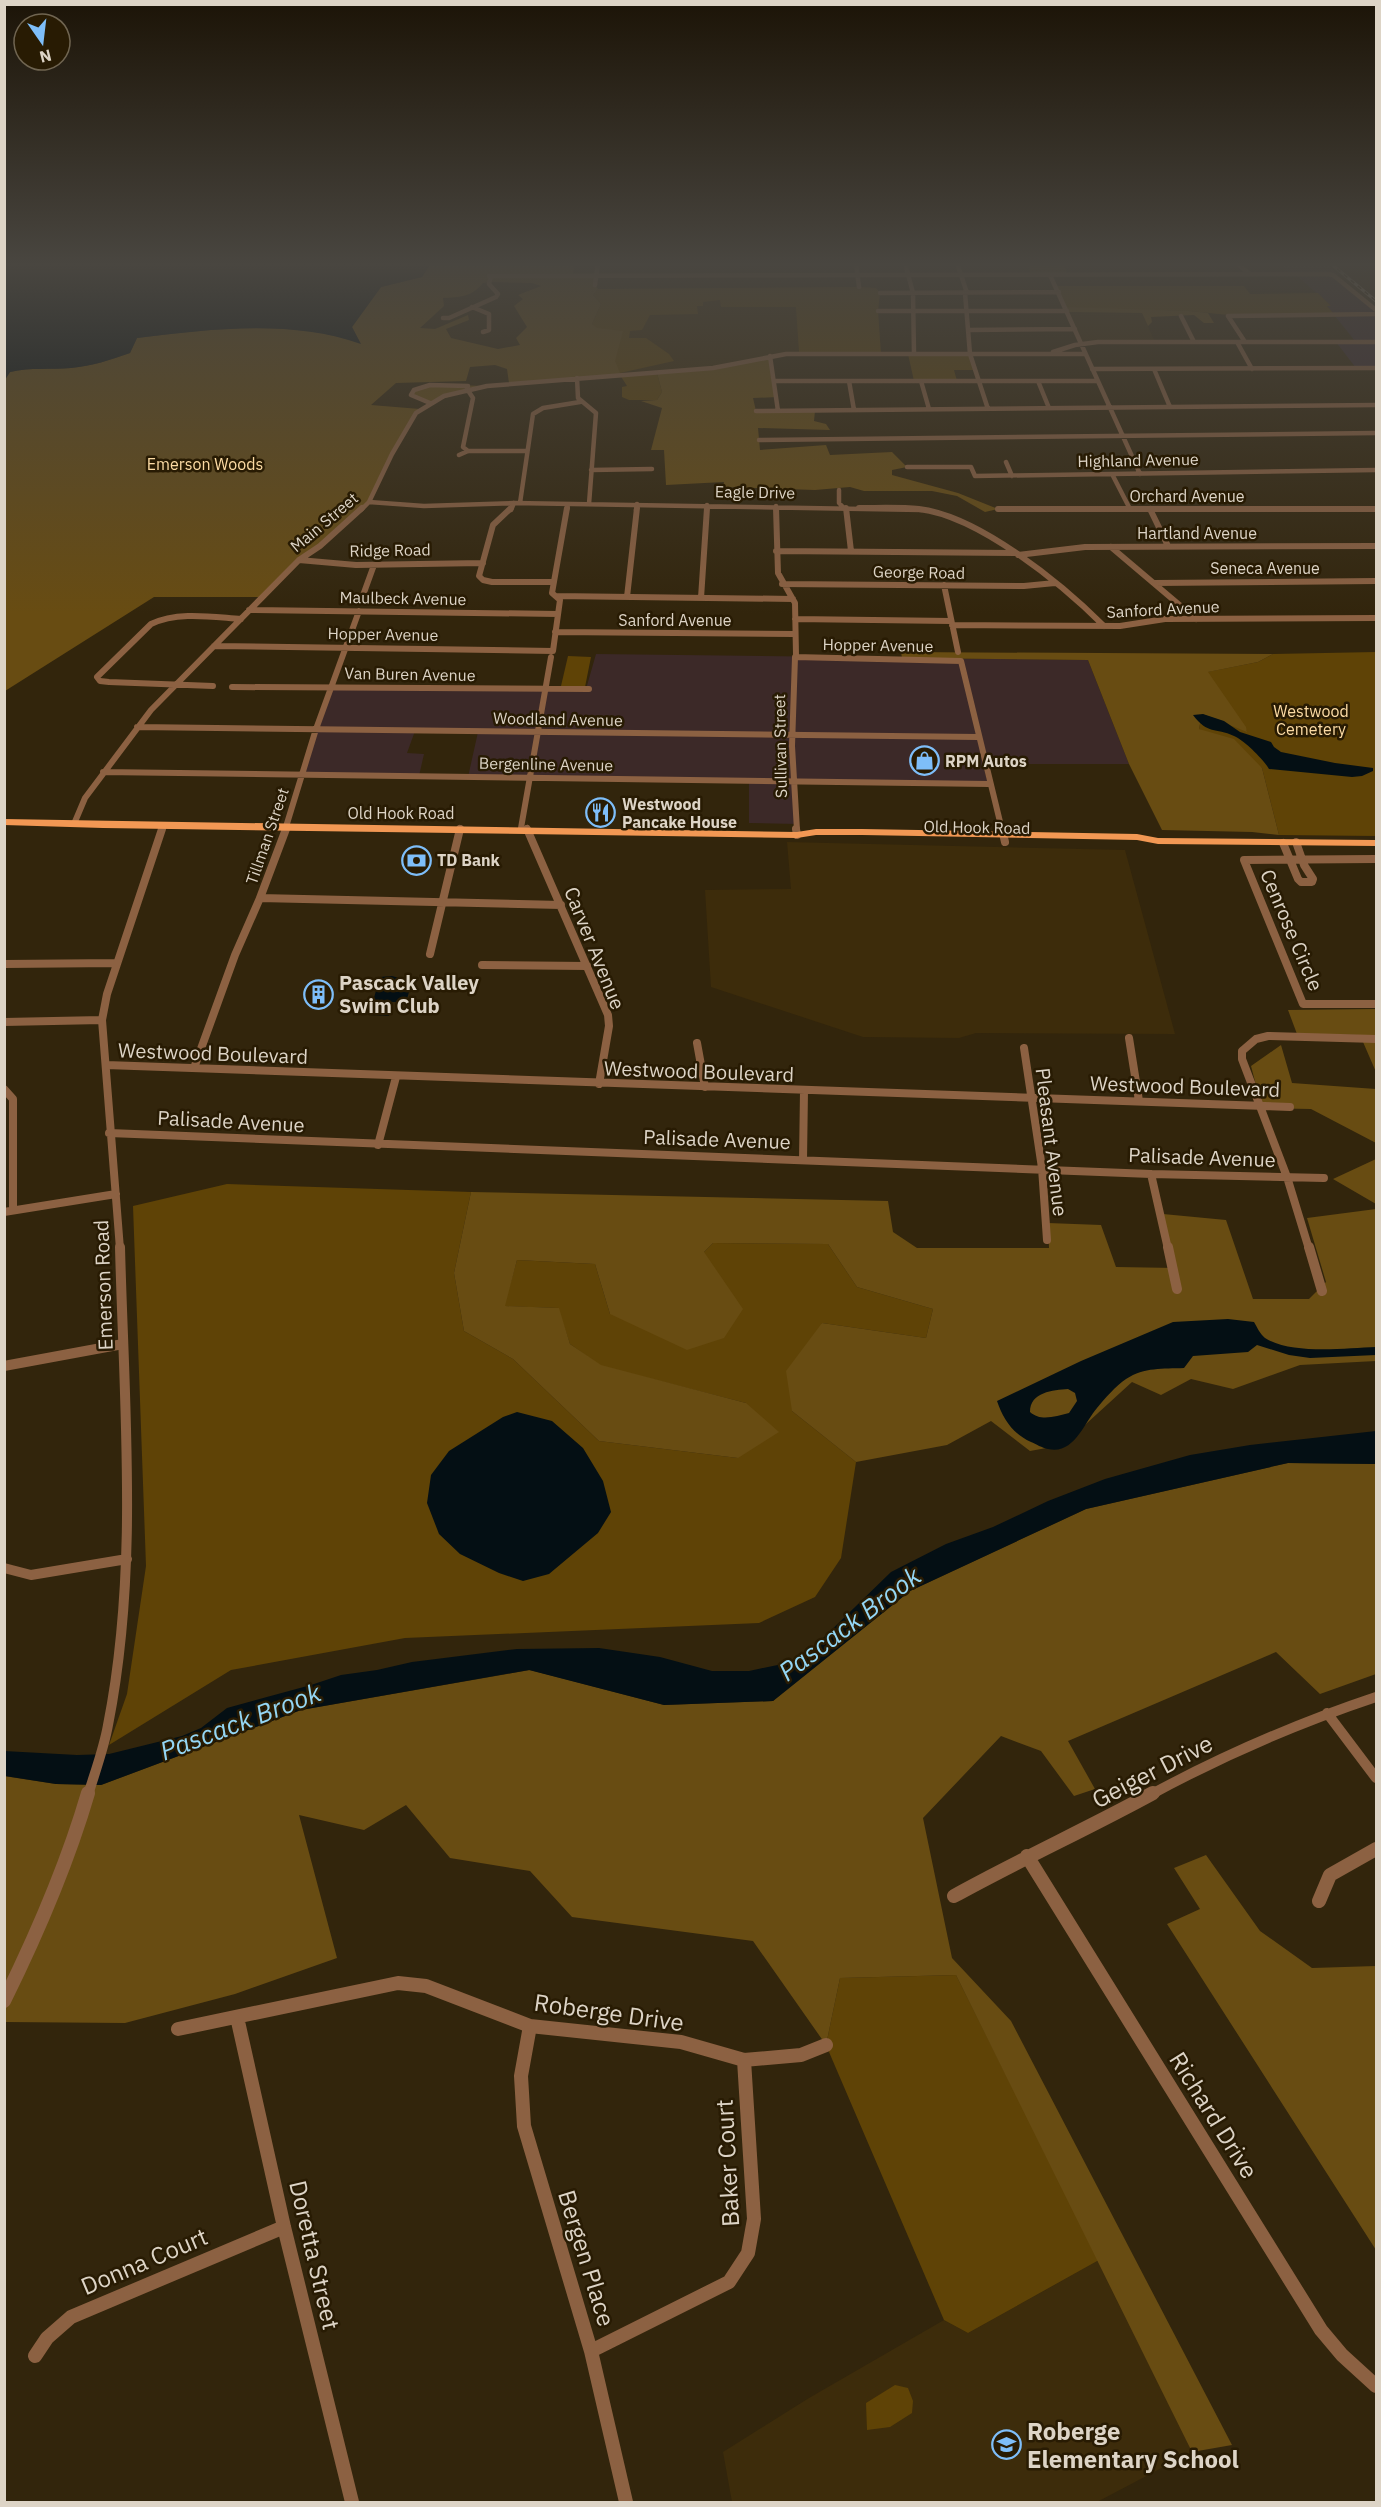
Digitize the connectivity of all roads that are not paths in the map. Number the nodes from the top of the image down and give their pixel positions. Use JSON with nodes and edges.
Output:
{"nodes":[{"id":1,"x":553,"y":380,"type":"edge"},
{"id":2,"x":577,"y":380,"type":"edge"},
{"id":3,"x":1159,"y":380,"type":"edge"},
{"id":4,"x":774,"y":381,"type":"joint"},
{"id":5,"x":849,"y":381,"type":"junction"},
{"id":6,"x":921,"y":381,"type":"junction"},
{"id":7,"x":979,"y":381,"type":"junction"},
{"id":8,"x":1038,"y":381,"type":"junction"},
{"id":9,"x":1098,"y":381,"type":"joint"},
{"id":10,"x":482,"y":386,"type":"junction"},
{"id":11,"x":467,"y":389,"type":"junction"},
{"id":12,"x":580,"y":402,"type":"junction"},
{"id":13,"x":430,"y":403,"type":"junction"},
{"id":14,"x":1377,"y":405,"type":"edge"},
{"id":15,"x":1170,"y":407,"type":"junction"},
{"id":16,"x":1048,"y":408,"type":"junction"},
{"id":17,"x":1110,"y":408,"type":"junction"},
{"id":18,"x":988,"y":409,"type":"junction"},
{"id":19,"x":854,"y":410,"type":"junction"},
{"id":20,"x":929,"y":410,"type":"junction"},
{"id":21,"x":756,"y":411,"type":"dead end"},
{"id":22,"x":778,"y":411,"type":"junction"},
{"id":23,"x":1377,"y":433,"type":"edge"},
{"id":24,"x":1124,"y":436,"type":"junction"},
{"id":25,"x":759,"y":440,"type":"dead end"},
{"id":26,"x":468,"y":450,"type":"junction"},
{"id":27,"x":527,"y":451,"type":"junction"},
{"id":28,"x":459,"y":456,"type":"dead end"},
{"id":29,"x":1006,"y":462,"type":"dead end"},
{"id":30,"x":907,"y":467,"type":"dead end"},
{"id":31,"x":591,"y":470,"type":"junction"},
{"id":32,"x":652,"y":470,"type":"dead end"},
{"id":33,"x":1377,"y":470,"type":"edge"},
{"id":34,"x":1112,"y":474,"type":"junction"},
{"id":35,"x":1140,"y":474,"type":"junction"},
{"id":36,"x":1012,"y":476,"type":"junction"},
{"id":37,"x":839,"y":490,"type":"dead end"},
{"id":38,"x":369,"y":502,"type":"junction"},
{"id":39,"x":517,"y":503,"type":"junction"},
{"id":40,"x":568,"y":504,"type":"junction"},
{"id":41,"x":589,"y":504,"type":"junction"},
{"id":42,"x":637,"y":504,"type":"junction"},
{"id":43,"x":707,"y":505,"type":"junction"},
{"id":44,"x":776,"y":506,"type":"junction"},
{"id":45,"x":846,"y":507,"type":"junction"},
{"id":46,"x":1130,"y":509,"type":"junction"},
{"id":47,"x":1150,"y":509,"type":"junction"},
{"id":48,"x":1377,"y":509,"type":"edge"},
{"id":49,"x":999,"y":510,"type":"dead end"},
{"id":50,"x":1168,"y":546,"type":"junction"},
{"id":51,"x":1377,"y":546,"type":"edge"},
{"id":52,"x":1112,"y":547,"type":"junction"},
{"id":53,"x":776,"y":551,"type":"junction"},
{"id":54,"x":851,"y":551,"type":"junction"},
{"id":55,"x":1017,"y":554,"type":"junction"},
{"id":56,"x":299,"y":560,"type":"junction"},
{"id":57,"x":483,"y":563,"type":"junction"},
{"id":58,"x":374,"y":565,"type":"junction"},
{"id":59,"x":1377,"y":581,"type":"edge"},
{"id":60,"x":554,"y":582,"type":"junction"},
{"id":61,"x":1054,"y":583,"type":"junction"},
{"id":62,"x":1154,"y":583,"type":"junction"},
{"id":63,"x":782,"y":584,"type":"junction"},
{"id":64,"x":944,"y":585,"type":"junction"},
{"id":65,"x":556,"y":596,"type":"junction"},
{"id":66,"x":627,"y":597,"type":"junction"},
{"id":67,"x":362,"y":598,"type":"dead end"},
{"id":68,"x":701,"y":598,"type":"junction"},
{"id":69,"x":793,"y":599,"type":"junction"},
{"id":70,"x":249,"y":610,"type":"junction"},
{"id":71,"x":359,"y":611,"type":"junction"},
{"id":72,"x":558,"y":614,"type":"junction"},
{"id":73,"x":1377,"y":618,"type":"edge"},
{"id":74,"x":241,"y":619,"type":"junction"},
{"id":75,"x":795,"y":619,"type":"junction"},
{"id":76,"x":1196,"y":619,"type":"junction"},
{"id":77,"x":952,"y":623,"type":"junction"},
{"id":78,"x":1104,"y":626,"type":"junction"},
{"id":79,"x":555,"y":632,"type":"junction"},
{"id":80,"x":794,"y":634,"type":"junction"},
{"id":81,"x":214,"y":646,"type":"junction"},
{"id":82,"x":346,"y":648,"type":"junction"},
{"id":83,"x":958,"y":652,"type":"dead end"},
{"id":84,"x":552,"y":654,"type":"junction"},
{"id":85,"x":796,"y":656,"type":"junction"},
{"id":86,"x":176,"y":685,"type":"junction"},
{"id":87,"x":213,"y":686,"type":"dead end"},
{"id":88,"x":332,"y":686,"type":"junction"},
{"id":89,"x":232,"y":687,"type":"dead end"},
{"id":90,"x":545,"y":688,"type":"junction"},
{"id":91,"x":589,"y":689,"type":"dead end"},
{"id":92,"x":138,"y":727,"type":"junction"},
{"id":93,"x":316,"y":729,"type":"junction"},
{"id":94,"x":538,"y":732,"type":"junction"},
{"id":95,"x":792,"y":735,"type":"junction"},
{"id":96,"x":978,"y":737,"type":"junction"},
{"id":97,"x":104,"y":772,"type":"junction"},
{"id":98,"x":302,"y":775,"type":"junction"},
{"id":99,"x":530,"y":778,"type":"junction"},
{"id":100,"x":792,"y":781,"type":"junction"},
{"id":101,"x":989,"y":784,"type":"junction"},
{"id":102,"x":4,"y":822,"type":"edge"},
{"id":103,"x":74,"y":824,"type":"junction"},
{"id":104,"x":163,"y":826,"type":"junction"},
{"id":105,"x":286,"y":828,"type":"junction"},
{"id":106,"x":460,"y":828,"type":"junction"},
{"id":107,"x":524,"y":828,"type":"junction"},
{"id":108,"x":797,"y":835,"type":"junction"},
{"id":109,"x":1004,"y":838,"type":"junction"},
{"id":110,"x":1296,"y":842,"type":"junction"},
{"id":111,"x":1283,"y":843,"type":"junction"},
{"id":112,"x":1377,"y":843,"type":"edge"},
{"id":113,"x":1292,"y":859,"type":"junction"},
{"id":114,"x":1302,"y":859,"type":"junction"},
{"id":115,"x":1377,"y":859,"type":"edge"},
{"id":116,"x":260,"y":898,"type":"junction"},
{"id":117,"x":443,"y":902,"type":"junction"},
{"id":118,"x":561,"y":905,"type":"junction"},
{"id":119,"x":430,"y":954,"type":"dead end"},
{"id":120,"x":117,"y":963,"type":"junction"},
{"id":121,"x":4,"y":964,"type":"edge"},
{"id":122,"x":482,"y":965,"type":"dead end"},
{"id":123,"x":587,"y":966,"type":"junction"},
{"id":124,"x":1377,"y":1004,"type":"edge"},
{"id":125,"x":102,"y":1020,"type":"junction"},
{"id":126,"x":4,"y":1022,"type":"edge"},
{"id":127,"x":1129,"y":1038,"type":"dead end"},
{"id":128,"x":1377,"y":1039,"type":"edge"},
{"id":129,"x":697,"y":1044,"type":"dead end"},
{"id":130,"x":1024,"y":1048,"type":"dead end"},
{"id":131,"x":106,"y":1065,"type":"junction"},
{"id":132,"x":194,"y":1068,"type":"junction"},
{"id":133,"x":396,"y":1077,"type":"junction"},
{"id":134,"x":599,"y":1084,"type":"junction"},
{"id":135,"x":705,"y":1087,"type":"junction"},
{"id":136,"x":4,"y":1089,"type":"edge"},
{"id":137,"x":804,"y":1090,"type":"junction"},
{"id":138,"x":1030,"y":1097,"type":"junction"},
{"id":139,"x":1139,"y":1101,"type":"junction"},
{"id":140,"x":1260,"y":1106,"type":"junction"},
{"id":141,"x":1290,"y":1107,"type":"dead end"},
{"id":142,"x":108,"y":1133,"type":"junction"},
{"id":143,"x":378,"y":1145,"type":"junction"},
{"id":144,"x":803,"y":1160,"type":"junction"},
{"id":145,"x":1042,"y":1168,"type":"junction"},
{"id":146,"x":1151,"y":1174,"type":"junction"},
{"id":147,"x":1287,"y":1177,"type":"junction"},
{"id":148,"x":1324,"y":1178,"type":"dead end"},
{"id":149,"x":116,"y":1194,"type":"junction"},
{"id":150,"x":9,"y":1211,"type":"edge"},
{"id":151,"x":1047,"y":1240,"type":"dead end"},
{"id":152,"x":1177,"y":1289,"type":"dead end"},
{"id":153,"x":1322,"y":1292,"type":"dead end"},
{"id":154,"x":123,"y":1344,"type":"junction"},
{"id":155,"x":4,"y":1366,"type":"edge"},
{"id":156,"x":128,"y":1559,"type":"junction"},
{"id":157,"x":4,"y":1568,"type":"edge"},
{"id":158,"x":1377,"y":1697,"type":"edge"},
{"id":159,"x":1327,"y":1713,"type":"junction"},
{"id":160,"x":1377,"y":1778,"type":"edge"},
{"id":161,"x":1377,"y":1849,"type":"edge"},
{"id":162,"x":1027,"y":1856,"type":"junction"},
{"id":163,"x":954,"y":1896,"type":"dead end"},
{"id":164,"x":1319,"y":1901,"type":"dead end"},
{"id":165,"x":4,"y":2001,"type":"edge"},
{"id":166,"x":237,"y":2017,"type":"junction"},
{"id":167,"x":530,"y":2026,"type":"junction"},
{"id":168,"x":178,"y":2029,"type":"dead end"},
{"id":169,"x":826,"y":2045,"type":"dead end"},
{"id":170,"x":744,"y":2060,"type":"junction"},
{"id":171,"x":284,"y":2227,"type":"junction"},
{"id":172,"x":591,"y":2351,"type":"junction"},
{"id":173,"x":34,"y":2356,"type":"dead end"},
{"id":174,"x":1377,"y":2386,"type":"edge"},
{"id":175,"x":352,"y":2502,"type":"edge"},
{"id":176,"x":626,"y":2502,"type":"edge"}],
"edges":[{"from":1,"to":10,"type":"street","name":"Main Street"},
{"from":2,"to":12,"type":"street"},
{"from":3,"to":15,"type":"street"},
{"from":4,"to":5,"type":"street"},
{"from":4,"to":22,"type":"street"},
{"from":5,"to":6,"type":"street"},
{"from":5,"to":19,"type":"street"},
{"from":6,"to":7,"type":"street"},
{"from":6,"to":20,"type":"street"},
{"from":7,"to":8,"type":"street"},
{"from":7,"to":18,"type":"street"},
{"from":8,"to":9,"type":"street"},
{"from":8,"to":16,"type":"street"},
{"from":9,"to":17,"type":"street"},
{"from":10,"to":11,"type":"street","name":"Main Street"},
{"from":10,"to":13,"type":"street"},
{"from":11,"to":13,"type":"street","name":"Main Street"},
{"from":11,"to":26,"type":"street"},
{"from":12,"to":27,"type":"street"},
{"from":12,"to":31,"type":"street"},
{"from":13,"to":38,"type":"street","name":"Main Street"},
{"from":14,"to":15,"type":"street"},
{"from":15,"to":17,"type":"street"},
{"from":16,"to":17,"type":"street"},
{"from":16,"to":18,"type":"street"},
{"from":17,"to":24,"type":"street"},
{"from":18,"to":20,"type":"street"},
{"from":19,"to":20,"type":"street"},
{"from":19,"to":22,"type":"street"},
{"from":21,"to":22,"type":"street"},
{"from":23,"to":24,"type":"street"},
{"from":24,"to":25,"type":"street"},
{"from":24,"to":35,"type":"street"},
{"from":26,"to":27,"type":"street"},
{"from":26,"to":28,"type":"street"},
{"from":27,"to":39,"type":"street"},
{"from":29,"to":36,"type":"street"},
{"from":30,"to":36,"type":"street","name":"Highland Avenue"},
{"from":31,"to":32,"type":"street"},
{"from":31,"to":41,"type":"street"},
{"from":33,"to":35,"type":"street","name":"Highland Avenue"},
{"from":34,"to":35,"type":"street","name":"Highland Avenue"},
{"from":34,"to":36,"type":"street","name":"Highland Avenue"},
{"from":34,"to":46,"type":"street"},
{"from":37,"to":45,"type":"street"},
{"from":38,"to":39,"type":"street","name":"Eagle Drive"},
{"from":38,"to":56,"type":"street","name":"Main Street"},
{"from":39,"to":40,"type":"street","name":"Eagle Drive"},
{"from":39,"to":57,"type":"street"},
{"from":40,"to":41,"type":"street","name":"Eagle Drive"},
{"from":40,"to":60,"type":"street"},
{"from":41,"to":42,"type":"street","name":"Eagle Drive"},
{"from":42,"to":43,"type":"street","name":"Eagle Drive"},
{"from":42,"to":66,"type":"street"},
{"from":43,"to":44,"type":"street","name":"Eagle Drive"},
{"from":43,"to":68,"type":"street"},
{"from":44,"to":45,"type":"street","name":"Eagle Drive"},
{"from":44,"to":53,"type":"street"},
{"from":45,"to":54,"type":"street"},
{"from":45,"to":55,"type":"street","name":"Eagle Drive"},
{"from":46,"to":47,"type":"street","name":"Orchard Avenue"},
{"from":46,"to":49,"type":"street","name":"Orchard Avenue"},
{"from":47,"to":48,"type":"street","name":"Orchard Avenue"},
{"from":47,"to":50,"type":"street"},
{"from":50,"to":51,"type":"street","name":"Hartland Avenue"},
{"from":50,"to":52,"type":"street","name":"Hartland Avenue"},
{"from":52,"to":55,"type":"street","name":"Hartland Avenue"},
{"from":52,"to":62,"type":"street"},
{"from":53,"to":54,"type":"street","name":"Hartland Avenue"},
{"from":53,"to":63,"type":"street"},
{"from":54,"to":55,"type":"street","name":"Hartland Avenue"},
{"from":55,"to":61,"type":"street","name":"Eagle Drive"},
{"from":56,"to":58,"type":"street","name":"Ridge Road"},
{"from":56,"to":70,"type":"street","name":"Main Street"},
{"from":57,"to":58,"type":"street","name":"Ridge Road"},
{"from":57,"to":60,"type":"street"},
{"from":58,"to":67,"type":"street"},
{"from":59,"to":62,"type":"street","name":"Seneca Avenue"},
{"from":60,"to":65,"type":"street"},
{"from":61,"to":64,"type":"street","name":"George Road"},
{"from":61,"to":78,"type":"street","name":"Eagle Drive"},
{"from":62,"to":76,"type":"street"},
{"from":63,"to":64,"type":"street","name":"George Road"},
{"from":63,"to":69,"type":"street"},
{"from":64,"to":77,"type":"street"},
{"from":65,"to":66,"type":"street"},
{"from":65,"to":72,"type":"street"},
{"from":66,"to":68,"type":"street"},
{"from":68,"to":69,"type":"street"},
{"from":69,"to":75,"type":"street","name":"Sullivan Street"},
{"from":70,"to":71,"type":"street","name":"Maulbeck Avenue"},
{"from":70,"to":74,"type":"street","name":"Main Street"},
{"from":71,"to":72,"type":"street","name":"Maulbeck Avenue"},
{"from":71,"to":82,"type":"street","name":"Tillman Street"},
{"from":72,"to":79,"type":"street"},
{"from":73,"to":76,"type":"street","name":"Sanford Avenue"},
{"from":74,"to":81,"type":"street","name":"Main Street"},
{"from":74,"to":86,"type":"street"},
{"from":75,"to":77,"type":"street","name":"Sanford Avenue"},
{"from":75,"to":80,"type":"street","name":"Sullivan Street"},
{"from":76,"to":78,"type":"street","name":"Sanford Avenue"},
{"from":77,"to":78,"type":"street","name":"Sanford Avenue"},
{"from":77,"to":83,"type":"street"},
{"from":79,"to":80,"type":"street","name":"Sanford Avenue"},
{"from":79,"to":84,"type":"street"},
{"from":80,"to":85,"type":"street","name":"Sullivan Street"},
{"from":81,"to":82,"type":"street","name":"Hopper Avenue"},
{"from":81,"to":86,"type":"street","name":"Main Street"},
{"from":82,"to":84,"type":"street","name":"Hopper Avenue"},
{"from":82,"to":88,"type":"street","name":"Tillman Street"},
{"from":84,"to":90,"type":"street"},
{"from":85,"to":95,"type":"street","name":"Sullivan Street"},
{"from":85,"to":96,"type":"street","name":"Hopper Avenue"},
{"from":86,"to":87,"type":"street"},
{"from":86,"to":92,"type":"street","name":"Main Street"},
{"from":88,"to":89,"type":"street","name":"Van Buren Avenue"},
{"from":88,"to":90,"type":"street","name":"Van Buren Avenue"},
{"from":88,"to":93,"type":"street","name":"Tillman Street"},
{"from":90,"to":91,"type":"street","name":"Van Buren Avenue"},
{"from":90,"to":94,"type":"street"},
{"from":92,"to":93,"type":"street","name":"Woodland Avenue"},
{"from":92,"to":97,"type":"street","name":"Main Street"},
{"from":93,"to":94,"type":"street","name":"Woodland Avenue"},
{"from":93,"to":98,"type":"street","name":"Tillman Street"},
{"from":94,"to":95,"type":"street","name":"Woodland Avenue"},
{"from":94,"to":99,"type":"street"},
{"from":95,"to":96,"type":"street","name":"Woodland Avenue"},
{"from":95,"to":100,"type":"street","name":"Sullivan Street"},
{"from":96,"to":101,"type":"street"},
{"from":97,"to":98,"type":"street","name":"Bergenline Avenue"},
{"from":97,"to":103,"type":"street","name":"Main Street"},
{"from":98,"to":99,"type":"street","name":"Bergenline Avenue"},
{"from":98,"to":105,"type":"street","name":"Tillman Street"},
{"from":99,"to":100,"type":"street","name":"Bergenline Avenue"},
{"from":99,"to":107,"type":"street"},
{"from":100,"to":101,"type":"street","name":"Bergenline Avenue"},
{"from":100,"to":108,"type":"street","name":"Sullivan Street"},
{"from":101,"to":109,"type":"street"},
{"from":102,"to":103,"type":"main road","name":"Old Hook Road"},
{"from":103,"to":104,"type":"main road","name":"Old Hook Road"},
{"from":104,"to":105,"type":"main road","name":"Old Hook Road"},
{"from":104,"to":120,"type":"street","name":"Emerson Road"},
{"from":105,"to":106,"type":"main road","name":"Old Hook Road"},
{"from":105,"to":116,"type":"street","name":"Tillman Street"},
{"from":106,"to":107,"type":"main road","name":"Old Hook Road"},
{"from":106,"to":117,"type":"street"},
{"from":107,"to":108,"type":"main road","name":"Old Hook Road"},
{"from":107,"to":118,"type":"street","name":"Carver Avenue"},
{"from":108,"to":109,"type":"main road","name":"Old Hook Road"},
{"from":109,"to":111,"type":"main road","name":"Old Hook Road"},
{"from":110,"to":111,"type":"main road","name":"Old Hook Road"},
{"from":110,"to":112,"type":"main road","name":"Old Hook Road"},
{"from":110,"to":114,"type":"street"},
{"from":111,"to":113,"type":"street"},
{"from":113,"to":114,"type":"street","name":"Cenrose Circle"},
{"from":113,"to":114,"type":"street"},
{"from":113,"to":124,"type":"street","name":"Cenrose Circle"},
{"from":114,"to":115,"type":"street","name":"Cenrose Circle"},
{"from":116,"to":117,"type":"street"},
{"from":116,"to":132,"type":"street","name":"Tillman Street"},
{"from":117,"to":118,"type":"street"},
{"from":117,"to":119,"type":"street"},
{"from":118,"to":123,"type":"street","name":"Carver Avenue"},
{"from":120,"to":121,"type":"street"},
{"from":120,"to":125,"type":"street","name":"Emerson Road"},
{"from":122,"to":123,"type":"street"},
{"from":123,"to":134,"type":"street","name":"Carver Avenue"},
{"from":125,"to":126,"type":"street"},
{"from":125,"to":131,"type":"street","name":"Emerson Road"},
{"from":127,"to":139,"type":"street"},
{"from":128,"to":140,"type":"street"},
{"from":129,"to":135,"type":"street"},
{"from":130,"to":138,"type":"street","name":"Pleasant Avenue"},
{"from":131,"to":132,"type":"street","name":"Westwood Boulevard"},
{"from":131,"to":142,"type":"street","name":"Emerson Road"},
{"from":132,"to":133,"type":"street","name":"Westwood Boulevard"},
{"from":133,"to":134,"type":"street","name":"Westwood Boulevard"},
{"from":133,"to":143,"type":"street"},
{"from":134,"to":135,"type":"street","name":"Westwood Boulevard"},
{"from":135,"to":137,"type":"street","name":"Westwood Boulevard"},
{"from":136,"to":150,"type":"street"},
{"from":137,"to":138,"type":"street","name":"Westwood Boulevard"},
{"from":137,"to":144,"type":"street"},
{"from":138,"to":139,"type":"street","name":"Westwood Boulevard"},
{"from":138,"to":145,"type":"street","name":"Pleasant Avenue"},
{"from":139,"to":140,"type":"street","name":"Westwood Boulevard"},
{"from":140,"to":141,"type":"street","name":"Westwood Boulevard"},
{"from":140,"to":147,"type":"street"},
{"from":142,"to":143,"type":"street","name":"Palisade Avenue"},
{"from":142,"to":149,"type":"street","name":"Emerson Road"},
{"from":143,"to":144,"type":"street","name":"Palisade Avenue"},
{"from":144,"to":145,"type":"street","name":"Palisade Avenue"},
{"from":145,"to":146,"type":"street","name":"Palisade Avenue"},
{"from":145,"to":151,"type":"street","name":"Pleasant Avenue"},
{"from":146,"to":147,"type":"street","name":"Palisade Avenue"},
{"from":146,"to":152,"type":"street"},
{"from":147,"to":148,"type":"street","name":"Palisade Avenue"},
{"from":147,"to":153,"type":"street"},
{"from":149,"to":150,"type":"street"},
{"from":149,"to":154,"type":"street","name":"Emerson Road"},
{"from":154,"to":155,"type":"street"},
{"from":154,"to":156,"type":"street","name":"Emerson Road"},
{"from":156,"to":157,"type":"street"},
{"from":156,"to":165,"type":"street","name":"Emerson Road"},
{"from":158,"to":159,"type":"street","name":"Geiger Drive"},
{"from":159,"to":160,"type":"street"},
{"from":159,"to":162,"type":"street","name":"Geiger Drive"},
{"from":161,"to":164,"type":"street"},
{"from":162,"to":163,"type":"street","name":"Geiger Drive"},
{"from":162,"to":174,"type":"street","name":"Richard Drive"},
{"from":166,"to":167,"type":"street","name":"Roberge Drive"},
{"from":166,"to":168,"type":"street","name":"Roberge Drive"},
{"from":166,"to":171,"type":"street","name":"Doretta Street"},
{"from":167,"to":170,"type":"street","name":"Roberge Drive"},
{"from":167,"to":172,"type":"street","name":"Bergen Place"},
{"from":169,"to":170,"type":"street","name":"Roberge Drive"},
{"from":170,"to":172,"type":"street","name":"Baker Court"},
{"from":171,"to":173,"type":"street","name":"Donna Court"},
{"from":171,"to":175,"type":"street","name":"Doretta Street"},
{"from":172,"to":176,"type":"street","name":"Bergen Place"}]}
